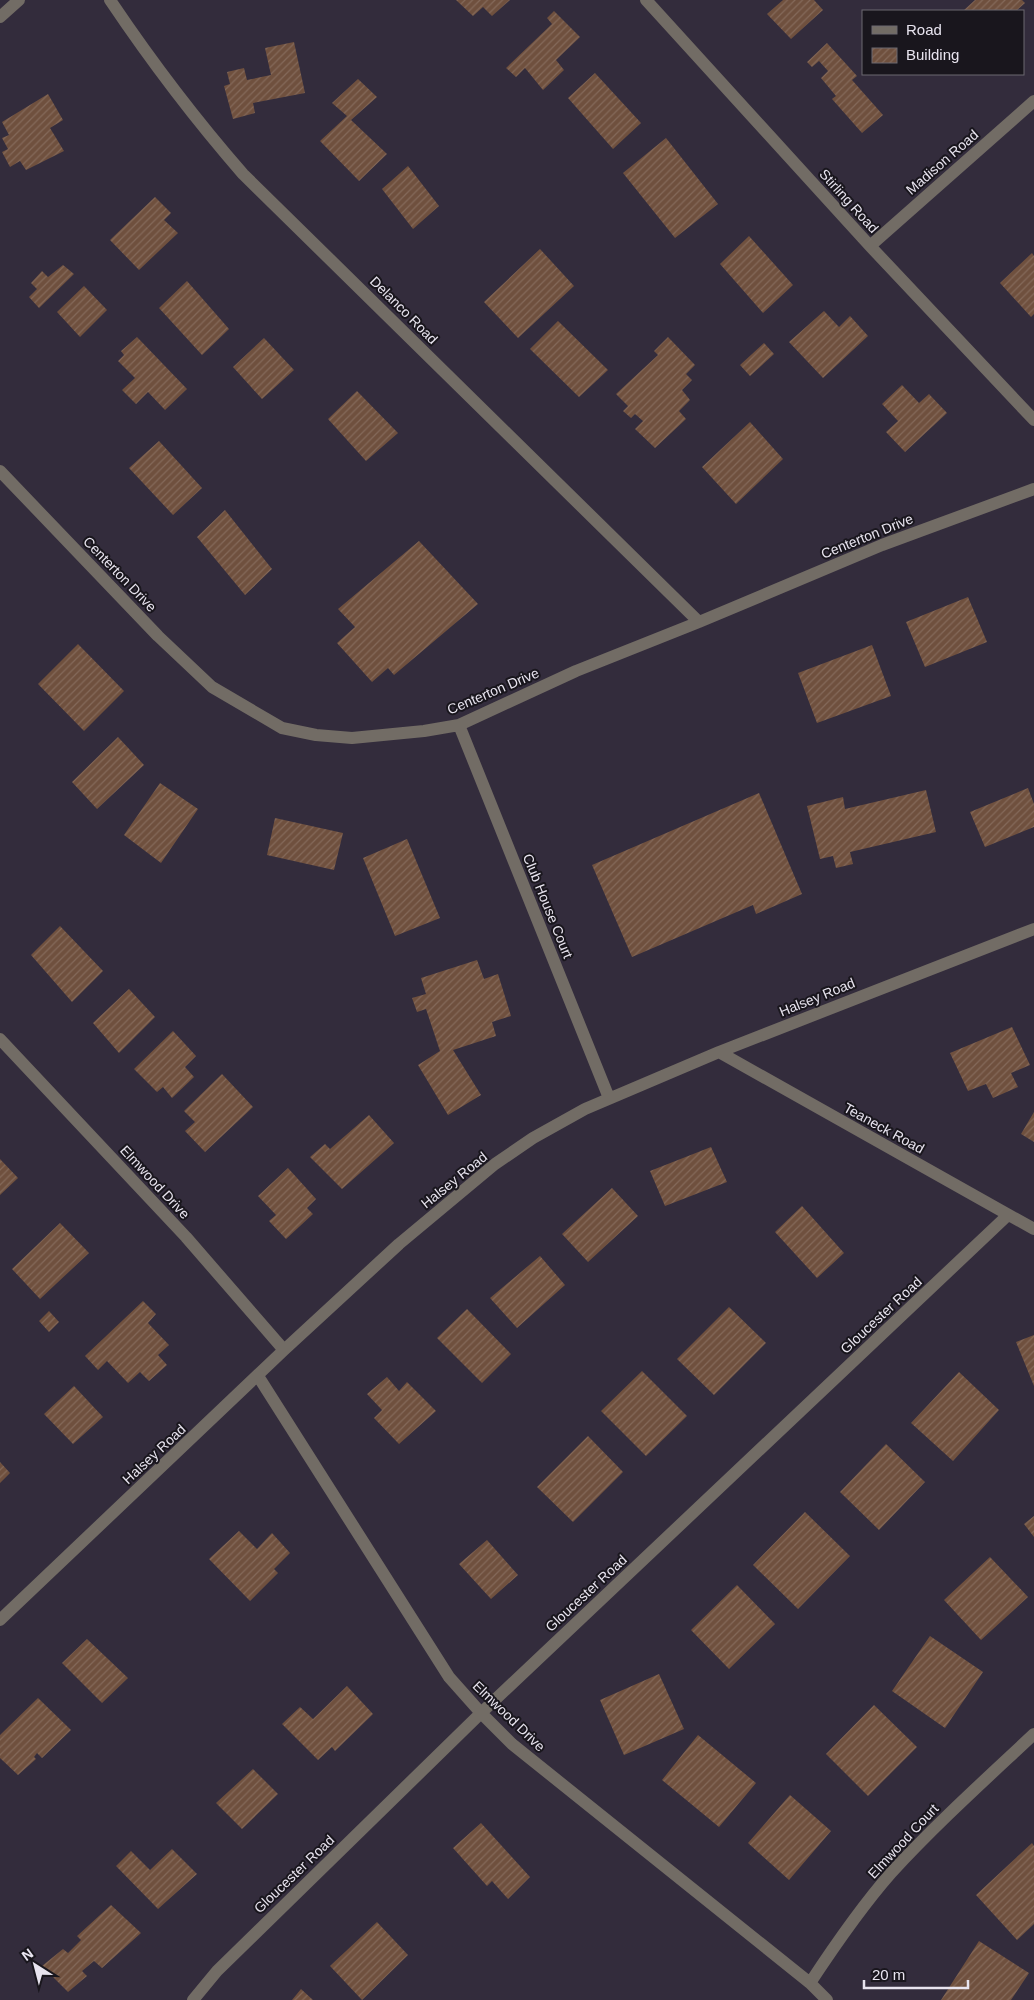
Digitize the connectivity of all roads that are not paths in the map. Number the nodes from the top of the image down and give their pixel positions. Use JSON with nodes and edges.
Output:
{"nodes":[{"id":1,"x":19,"y":0,"type":"edge"},
{"id":2,"x":110,"y":0,"type":"edge"},
{"id":3,"x":646,"y":0,"type":"edge"},
{"id":4,"x":0,"y":17,"type":"edge"},
{"id":5,"x":1034,"y":101,"type":"edge"},
{"id":6,"x":870,"y":246,"type":"junction"},
{"id":7,"x":1034,"y":420,"type":"edge"},
{"id":8,"x":0,"y":471,"type":"edge"},
{"id":9,"x":1034,"y":489,"type":"edge"},
{"id":10,"x":700,"y":622,"type":"junction"},
{"id":11,"x":460,"y":725,"type":"junction"},
{"id":12,"x":1034,"y":929,"type":"edge"},
{"id":13,"x":0,"y":1039,"type":"edge"},
{"id":14,"x":718,"y":1052,"type":"junction"},
{"id":15,"x":609,"y":1098,"type":"junction"},
{"id":16,"x":1008,"y":1215,"type":"junction"},
{"id":17,"x":1034,"y":1229,"type":"edge"},
{"id":18,"x":284,"y":1350,"type":"junction"},
{"id":19,"x":258,"y":1376,"type":"junction"},
{"id":20,"x":0,"y":1620,"type":"edge"},
{"id":21,"x":481,"y":1713,"type":"junction"},
{"id":22,"x":1034,"y":1734,"type":"edge"},
{"id":23,"x":810,"y":1983,"type":"junction"},
{"id":24,"x":193,"y":2000,"type":"edge"},
{"id":25,"x":827,"y":2000,"type":"edge"}],
"edges":[{"from":1,"to":4,"type":"street"},
{"from":2,"to":10,"type":"street","name":"Delanco Road"},
{"from":3,"to":6,"type":"street","name":"Stirling Road"},
{"from":5,"to":6,"type":"street","name":"Madison Road"},
{"from":6,"to":7,"type":"street","name":"Stirling Road"},
{"from":8,"to":11,"type":"street","name":"Centerton Drive"},
{"from":9,"to":10,"type":"street","name":"Centerton Drive"},
{"from":10,"to":11,"type":"street","name":"Centerton Drive"},
{"from":11,"to":15,"type":"street","name":"Club House Court"},
{"from":12,"to":14,"type":"street","name":"Halsey Road"},
{"from":13,"to":18,"type":"street","name":"Elmwood Drive"},
{"from":14,"to":15,"type":"street","name":"Halsey Road"},
{"from":14,"to":16,"type":"street","name":"Teaneck Road"},
{"from":15,"to":18,"type":"street","name":"Halsey Road"},
{"from":16,"to":17,"type":"street","name":"Teaneck Road"},
{"from":16,"to":21,"type":"street","name":"Gloucester Road"},
{"from":18,"to":19,"type":"street","name":"Halsey Road"},
{"from":19,"to":20,"type":"street","name":"Halsey Road"},
{"from":19,"to":21,"type":"street","name":"Elmwood Drive"},
{"from":21,"to":23,"type":"street","name":"Elmwood Drive"},
{"from":21,"to":24,"type":"street","name":"Gloucester Road"},
{"from":22,"to":23,"type":"street","name":"Elmwood Court"},
{"from":23,"to":25,"type":"street","name":"Elmwood Drive"}]}
